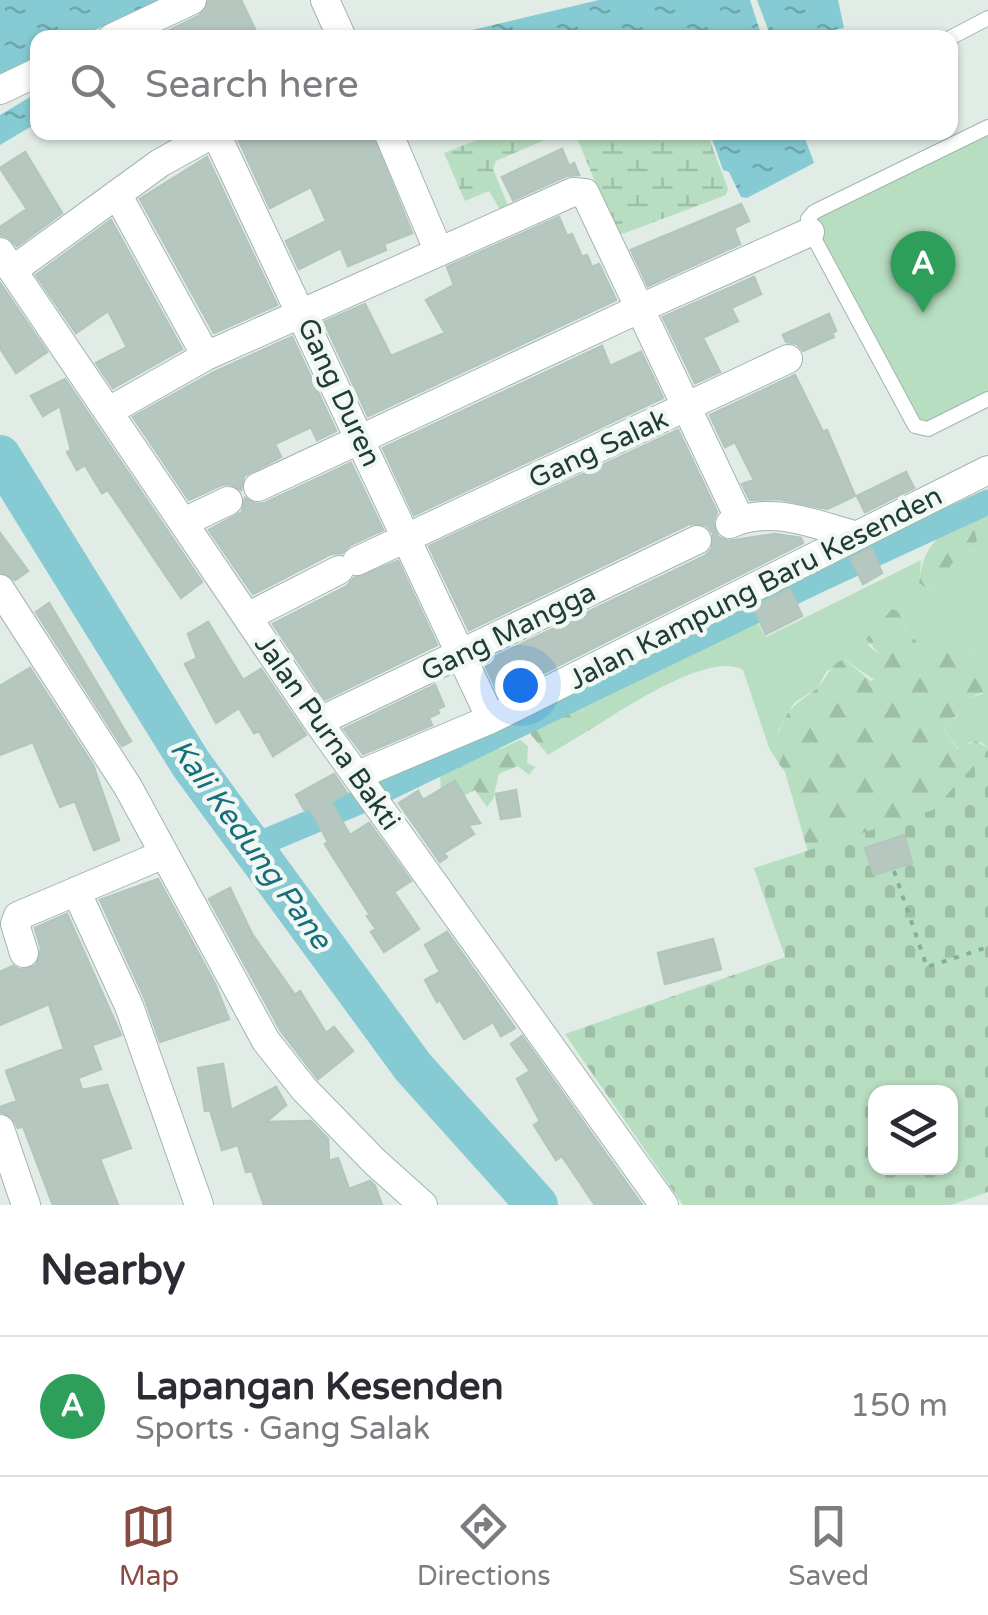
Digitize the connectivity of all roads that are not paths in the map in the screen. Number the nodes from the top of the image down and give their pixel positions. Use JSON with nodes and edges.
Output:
{"nodes":[{"id":1,"x":192,"y":0,"type":"edge"},
{"id":2,"x":325,"y":0,"type":"edge"},
{"id":3,"x":988,"y":18,"type":"edge"},
{"id":4,"x":129,"y":30,"type":"edge"},
{"id":5,"x":338,"y":30,"type":"edge"},
{"id":6,"x":958,"y":34,"type":"edge"},
{"id":7,"x":30,"y":76,"type":"edge"},
{"id":8,"x":0,"y":90,"type":"edge"},
{"id":9,"x":988,"y":127,"type":"edge"},
{"id":10,"x":203,"y":140,"type":"edge"},
{"id":11,"x":219,"y":140,"type":"edge"},
{"id":12,"x":391,"y":140,"type":"edge"},
{"id":13,"x":118,"y":194,"type":"junction"},
{"id":14,"x":810,"y":232,"type":"junction"},
{"id":15,"x":439,"y":252,"type":"junction"},
{"id":16,"x":7,"y":261,"type":"edge"},
{"id":17,"x":641,"y":308,"type":"junction"},
{"id":18,"x":302,"y":314,"type":"junction"},
{"id":19,"x":206,"y":356,"type":"junction"},
{"id":20,"x":788,"y":359,"type":"dead end"},
{"id":21,"x":988,"y":399,"type":"edge"},
{"id":22,"x":687,"y":408,"type":"junction"},
{"id":23,"x":109,"y":411,"type":"junction"},
{"id":24,"x":361,"y":437,"type":"junction"},
{"id":25,"x":988,"y":470,"type":"edge"},
{"id":26,"x":258,"y":487,"type":"dead end"},
{"id":27,"x":228,"y":501,"type":"dead end"},
{"id":28,"x":184,"y":522,"type":"junction"},
{"id":29,"x":854,"y":535,"type":"junction"},
{"id":30,"x":408,"y":536,"type":"junction"},
{"id":31,"x":697,"y":540,"type":"dead end"},
{"id":32,"x":0,"y":589,"type":"edge"},
{"id":33,"x":246,"y":617,"type":"junction"},
{"id":34,"x":461,"y":653,"type":"junction"},
{"id":35,"x":491,"y":719,"type":"junction"},
{"id":36,"x":318,"y":722,"type":"junction"},
{"id":37,"x":358,"y":775,"type":"junction"},
{"id":38,"x":164,"y":854,"type":"junction"},
{"id":39,"x":76,"y":890,"type":"junction"},
{"id":40,"x":24,"y":953,"type":"dead end"},
{"id":41,"x":0,"y":1130,"type":"edge"},
{"id":42,"x":26,"y":1205,"type":"edge"},
{"id":43,"x":199,"y":1205,"type":"edge"},
{"id":44,"x":423,"y":1205,"type":"edge"},
{"id":45,"x":664,"y":1205,"type":"edge"}],
"edges":[{"from":1,"to":4,"type":"street"},
{"from":2,"to":5,"type":"street"},
{"from":3,"to":6,"type":"lane"},
{"from":7,"to":8,"type":"street"},
{"from":9,"to":14,"type":"lane"},
{"from":10,"to":13,"type":"street"},
{"from":11,"to":18,"type":"street","name":"Gang Duren"},
{"from":12,"to":15,"type":"street"},
{"from":13,"to":16,"type":"street"},
{"from":13,"to":19,"type":"street"},
{"from":14,"to":17,"type":"street"},
{"from":14,"to":21,"type":"lane"},
{"from":15,"to":17,"type":"street"},
{"from":15,"to":18,"type":"street"},
{"from":16,"to":23,"type":"street","name":"Jalan Purna Bakti"},
{"from":17,"to":22,"type":"street"},
{"from":17,"to":24,"type":"street"},
{"from":18,"to":19,"type":"street"},
{"from":18,"to":24,"type":"street","name":"Gang Duren"},
{"from":19,"to":23,"type":"street"},
{"from":20,"to":22,"type":"street","name":"Gang Salak"},
{"from":22,"to":29,"type":"street"},
{"from":22,"to":30,"type":"street","name":"Gang Salak"},
{"from":23,"to":28,"type":"street","name":"Jalan Purna Bakti"},
{"from":24,"to":26,"type":"street"},
{"from":24,"to":30,"type":"street","name":"Gang Duren"},
{"from":25,"to":29,"type":"street","name":"Jalan Kampung Baru Kesenden"},
{"from":27,"to":28,"type":"street"},
{"from":28,"to":33,"type":"street","name":"Jalan Purna Bakti"},
{"from":29,"to":35,"type":"street","name":"Jalan Kampung Baru Kesenden"},
{"from":30,"to":33,"type":"street","name":"Gang Salak"},
{"from":30,"to":34,"type":"street","name":"Gang Duren"},
{"from":31,"to":34,"type":"street","name":"Gang Mangga"},
{"from":32,"to":38,"type":"street"},
{"from":33,"to":36,"type":"street","name":"Jalan Purna Bakti"},
{"from":34,"to":35,"type":"street","name":"Gang Duren"},
{"from":34,"to":36,"type":"street","name":"Gang Mangga"},
{"from":35,"to":37,"type":"street","name":"Jalan Kampung Baru Kesenden"},
{"from":36,"to":37,"type":"street","name":"Jalan Purna Bakti"},
{"from":37,"to":45,"type":"street","name":"Jalan Purna Bakti"},
{"from":38,"to":39,"type":"street"},
{"from":38,"to":44,"type":"street"},
{"from":39,"to":40,"type":"street"},
{"from":39,"to":43,"type":"street"},
{"from":41,"to":42,"type":"street"}]}
